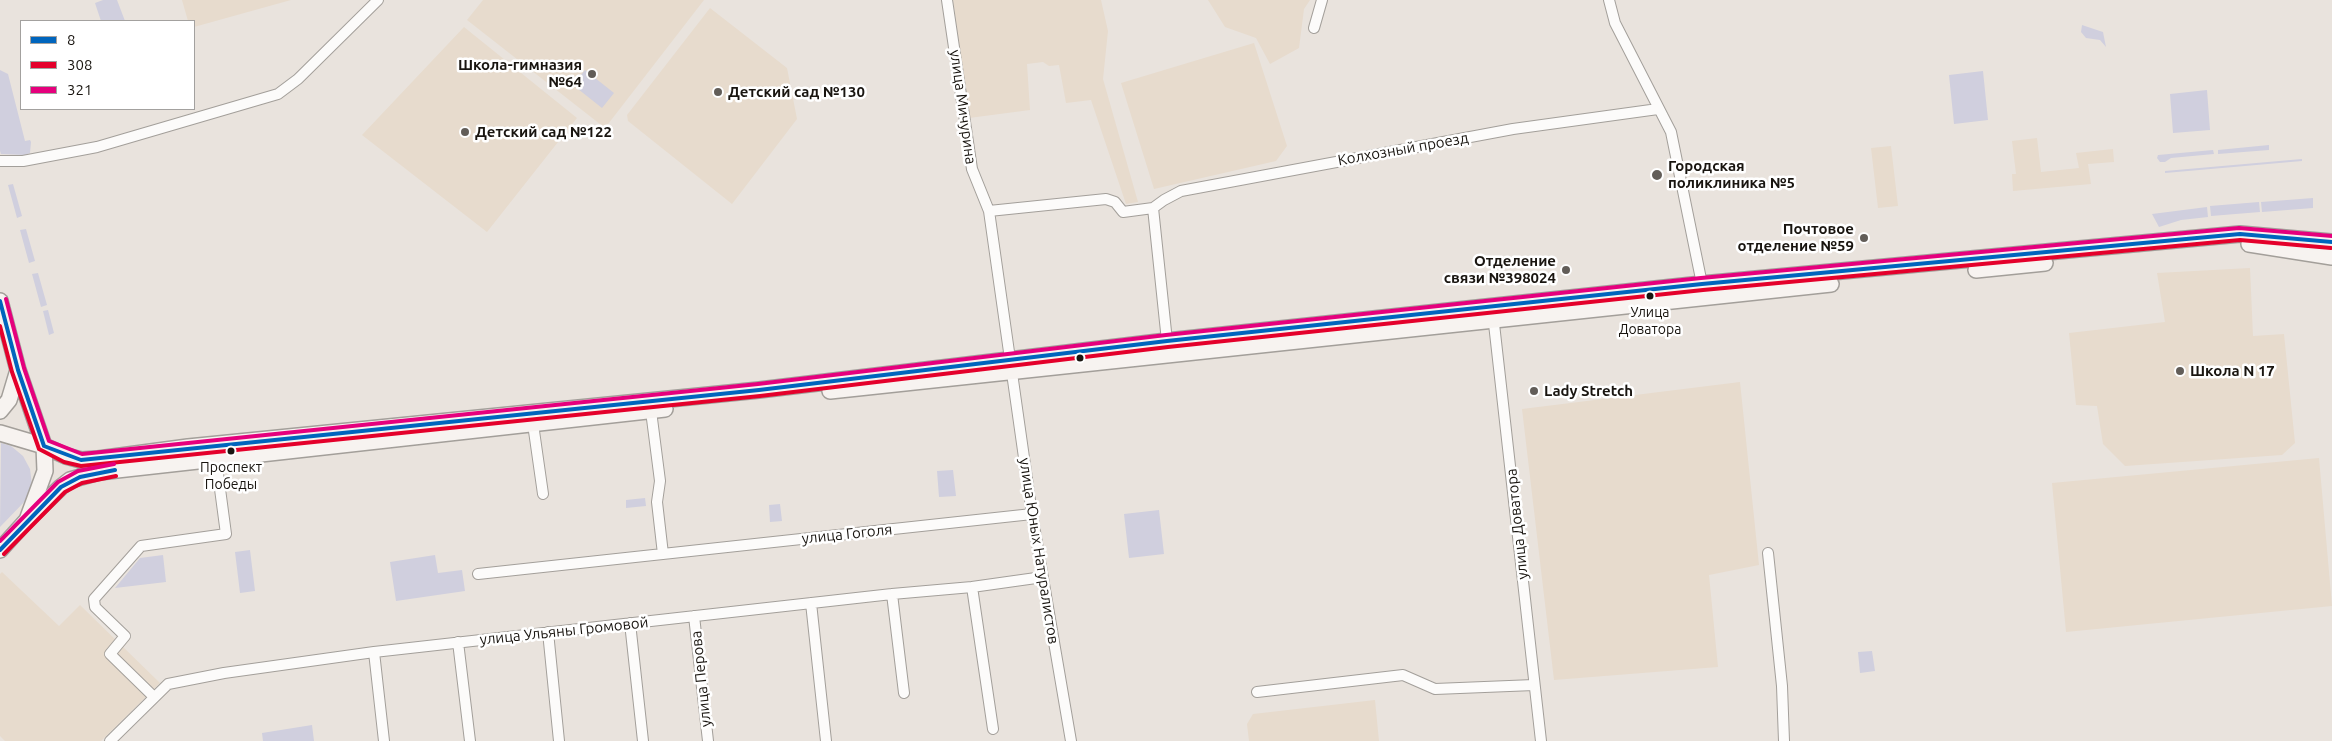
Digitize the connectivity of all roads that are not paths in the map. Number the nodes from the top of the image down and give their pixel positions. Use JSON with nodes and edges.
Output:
{"nodes":[{"id":1,"x":378,"y":0,"type":"edge"},
{"id":2,"x":947,"y":0,"type":"edge"},
{"id":3,"x":1322,"y":0,"type":"edge"},
{"id":4,"x":1609,"y":0,"type":"edge"},
{"id":5,"x":1314,"y":28,"type":"dead end"},
{"id":6,"x":1658,"y":109,"type":"junction"},
{"id":7,"x":0,"y":161,"type":"edge"},
{"id":8,"x":1153,"y":208,"type":"junction"},
{"id":9,"x":989,"y":211,"type":"junction"},
{"id":10,"x":2332,"y":242,"type":"edge"},
{"id":11,"x":2332,"y":257,"type":"edge"},
{"id":12,"x":1702,"y":284,"type":"junction"},
{"id":13,"x":0,"y":301,"type":"edge"},
{"id":14,"x":1493,"y":314,"type":"junction"},
{"id":15,"x":1167,"y":341,"type":"junction"},
{"id":16,"x":1009,"y":366,"type":"junction"},
{"id":17,"x":18,"y":370,"type":"junction"},
{"id":18,"x":0,"y":411,"type":"edge"},
{"id":19,"x":651,"y":411,"type":"junction"},
{"id":20,"x":533,"y":424,"type":"junction"},
{"id":21,"x":0,"y":433,"type":"edge"},
{"id":22,"x":44,"y":446,"type":"junction"},
{"id":23,"x":216,"y":459,"type":"junction"},
{"id":24,"x":542,"y":494,"type":"dead end"},
{"id":25,"x":1032,"y":514,"type":"junction"},
{"id":26,"x":27,"y":520,"type":"junction"},
{"id":27,"x":0,"y":550,"type":"edge"},
{"id":28,"x":1768,"y":553,"type":"dead end"},
{"id":29,"x":663,"y":554,"type":"junction"},
{"id":30,"x":478,"y":574,"type":"dead end"},
{"id":31,"x":1043,"y":578,"type":"junction"},
{"id":32,"x":972,"y":587,"type":"junction"},
{"id":33,"x":892,"y":594,"type":"junction"},
{"id":34,"x":811,"y":603,"type":"junction"},
{"id":35,"x":694,"y":616,"type":"junction"},
{"id":36,"x":630,"y":623,"type":"junction"},
{"id":37,"x":548,"y":632,"type":"junction"},
{"id":38,"x":458,"y":642,"type":"junction"},
{"id":39,"x":374,"y":652,"type":"junction"},
{"id":40,"x":1534,"y":685,"type":"junction"},
{"id":41,"x":1257,"y":692,"type":"dead end"},
{"id":42,"x":904,"y":693,"type":"dead end"},
{"id":43,"x":154,"y":697,"type":"junction"},
{"id":44,"x":993,"y":729,"type":"dead end"},
{"id":45,"x":110,"y":741,"type":"edge"},
{"id":46,"x":384,"y":741,"type":"edge"},
{"id":47,"x":470,"y":741,"type":"edge"},
{"id":48,"x":559,"y":741,"type":"edge"},
{"id":49,"x":643,"y":741,"type":"edge"},
{"id":50,"x":708,"y":741,"type":"edge"},
{"id":51,"x":826,"y":741,"type":"edge"},
{"id":52,"x":1071,"y":741,"type":"edge"},
{"id":53,"x":1540,"y":741,"type":"edge"},
{"id":54,"x":1784,"y":741,"type":"edge"}],
"edges":[{"from":1,"to":7,"type":"street"},
{"from":2,"to":9,"type":"street","name":"улица Мичурина"},
{"from":3,"to":5,"type":"street"},
{"from":4,"to":6,"type":"street"},
{"from":6,"to":8,"type":"street","name":"Колхозный проезд"},
{"from":6,"to":12,"type":"street"},
{"from":8,"to":9,"type":"street","name":"Колхозный проезд"},
{"from":8,"to":15,"type":"street"},
{"from":9,"to":16,"type":"street","name":"улица Мичурина"},
{"from":10,"to":12,"type":"main road"},
{"from":11,"to":14,"type":"main road"},
{"from":12,"to":14,"type":"main road"},
{"from":13,"to":17,"type":"main road"},
{"from":14,"to":15,"type":"main road"},
{"from":14,"to":16,"type":"main road"},
{"from":14,"to":40,"type":"street","name":"улица Доватора"},
{"from":15,"to":16,"type":"main road"},
{"from":16,"to":19,"type":"main road"},
{"from":16,"to":22,"type":"main road"},
{"from":16,"to":25,"type":"street","name":"улица Юных Натуралистов"},
{"from":17,"to":18,"type":"main road"},
{"from":17,"to":22,"type":"main road"},
{"from":19,"to":20,"type":"main road"},
{"from":19,"to":29,"type":"street"},
{"from":20,"to":23,"type":"main road"},
{"from":20,"to":24,"type":"street"},
{"from":21,"to":22,"type":"main road"},
{"from":22,"to":26,"type":"main road"},
{"from":23,"to":26,"type":"main road"},
{"from":23,"to":43,"type":"street"},
{"from":25,"to":29,"type":"street","name":"улица Гоголя"},
{"from":25,"to":31,"type":"street","name":"улица Юных Натуралистов"},
{"from":26,"to":27,"type":"main road"},
{"from":28,"to":54,"type":"street"},
{"from":29,"to":30,"type":"street","name":"улица Гоголя"},
{"from":31,"to":32,"type":"street","name":"улица Ульяны Громовой"},
{"from":31,"to":52,"type":"street","name":"улица Юных Натуралистов"},
{"from":32,"to":33,"type":"street","name":"улица Ульяны Громовой"},
{"from":32,"to":44,"type":"street"},
{"from":33,"to":34,"type":"street","name":"улица Ульяны Громовой"},
{"from":33,"to":42,"type":"street"},
{"from":34,"to":35,"type":"street","name":"улица Ульяны Громовой"},
{"from":34,"to":51,"type":"street"},
{"from":35,"to":36,"type":"street","name":"улица Ульяны Громовой"},
{"from":35,"to":50,"type":"street","name":"улица Перова"},
{"from":36,"to":37,"type":"street","name":"улица Ульяны Громовой"},
{"from":36,"to":49,"type":"street"},
{"from":37,"to":38,"type":"street","name":"улица Ульяны Громовой"},
{"from":37,"to":48,"type":"street"},
{"from":38,"to":39,"type":"street","name":"улица Ульяны Громовой"},
{"from":38,"to":47,"type":"street"},
{"from":39,"to":43,"type":"street","name":"улица Ульяны Громовой"},
{"from":39,"to":46,"type":"street"},
{"from":40,"to":41,"type":"street"},
{"from":40,"to":53,"type":"street","name":"улица Доватора"},
{"from":43,"to":45,"type":"street","name":"улица Ульяны Громовой"}]}
